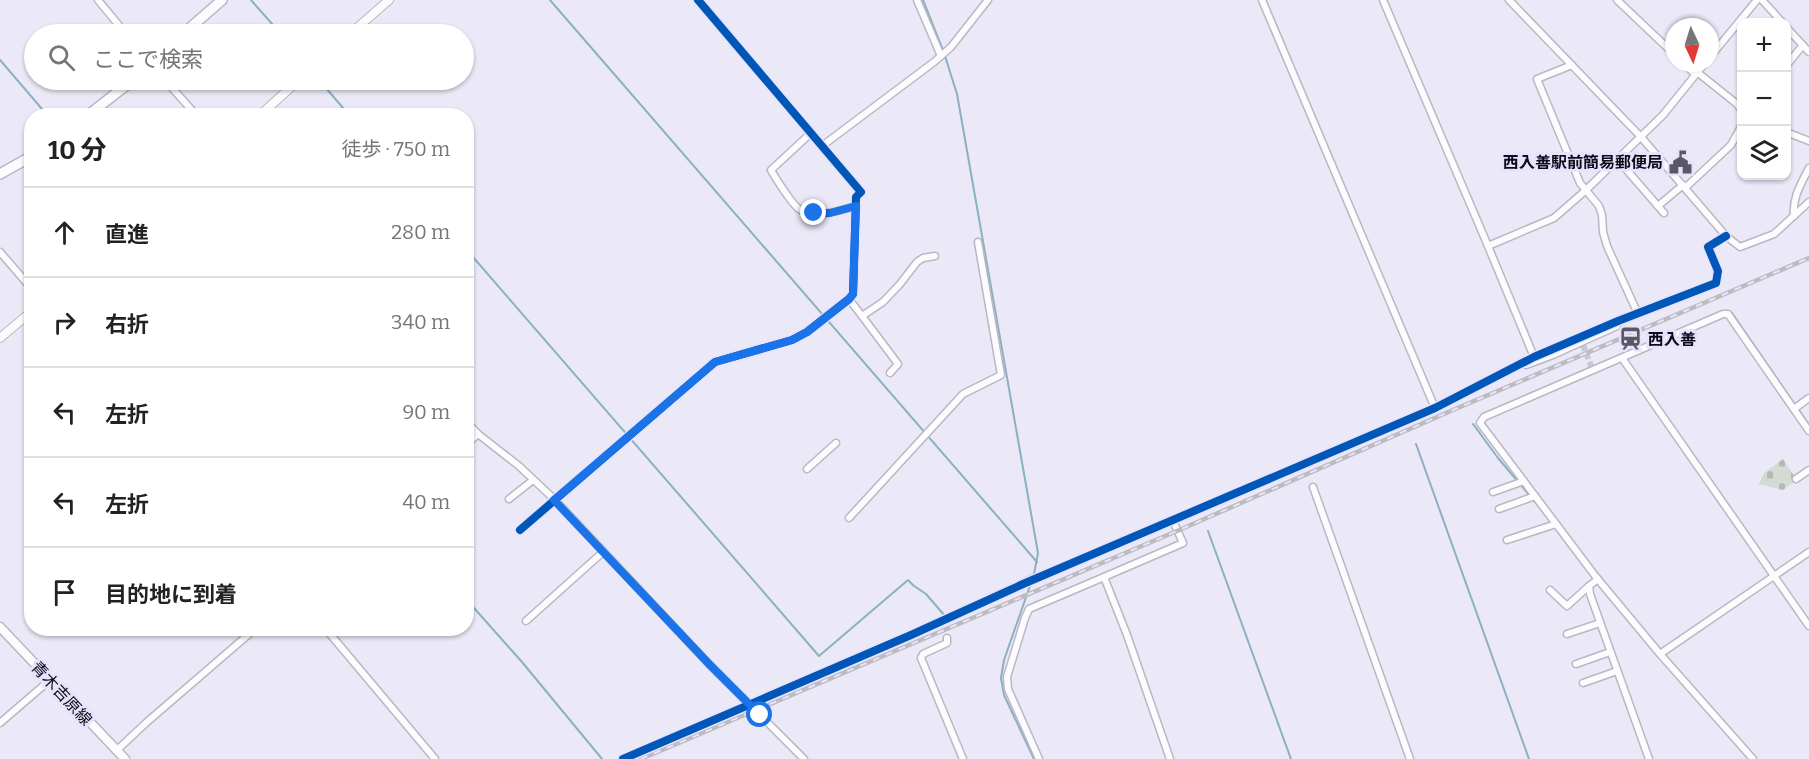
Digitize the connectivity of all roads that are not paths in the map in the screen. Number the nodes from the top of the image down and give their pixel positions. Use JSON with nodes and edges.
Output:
{"nodes":[{"id":1,"x":98,"y":0,"type":"edge"},
{"id":2,"x":222,"y":0,"type":"edge"},
{"id":3,"x":389,"y":0,"type":"edge"},
{"id":4,"x":698,"y":0,"type":"edge"},
{"id":5,"x":917,"y":0,"type":"edge"},
{"id":6,"x":988,"y":0,"type":"edge"},
{"id":7,"x":1262,"y":0,"type":"edge"},
{"id":8,"x":1383,"y":0,"type":"edge"},
{"id":9,"x":1509,"y":0,"type":"edge"},
{"id":10,"x":1617,"y":0,"type":"edge"},
{"id":11,"x":1757,"y":0,"type":"edge"},
{"id":12,"x":1762,"y":0,"type":"edge"},
{"id":13,"x":1778,"y":18,"type":"edge"},
{"id":14,"x":118,"y":24,"type":"edge"},
{"id":15,"x":194,"y":24,"type":"edge"},
{"id":16,"x":361,"y":24,"type":"edge"},
{"id":17,"x":1791,"y":32,"type":"edge"},
{"id":18,"x":1665,"y":45,"type":"edge"},
{"id":19,"x":1803,"y":45,"type":"junction"},
{"id":20,"x":1719,"y":46,"type":"edge"},
{"id":21,"x":1809,"y":52,"type":"edge"},
{"id":22,"x":941,"y":56,"type":"junction"},
{"id":23,"x":1791,"y":60,"type":"edge"},
{"id":24,"x":1572,"y":65,"type":"junction"},
{"id":25,"x":1696,"y":73,"type":"joint"},
{"id":26,"x":120,"y":90,"type":"edge"},
{"id":27,"x":174,"y":90,"type":"edge"},
{"id":28,"x":288,"y":90,"type":"edge"},
{"id":29,"x":1737,"y":104,"type":"edge"},
{"id":30,"x":97,"y":108,"type":"edge"},
{"id":31,"x":190,"y":108,"type":"edge"},
{"id":32,"x":268,"y":108,"type":"edge"},
{"id":33,"x":1741,"y":126,"type":"edge"},
{"id":34,"x":811,"y":133,"type":"junction"},
{"id":35,"x":1791,"y":134,"type":"edge"},
{"id":36,"x":1641,"y":137,"type":"junction"},
{"id":37,"x":1809,"y":141,"type":"edge"},
{"id":38,"x":822,"y":146,"type":"junction"},
{"id":39,"x":24,"y":160,"type":"edge"},
{"id":40,"x":1617,"y":160,"type":"junction"},
{"id":41,"x":1809,"y":168,"type":"edge"},
{"id":42,"x":0,"y":174,"type":"edge"},
{"id":43,"x":1684,"y":186,"type":"junction"},
{"id":44,"x":1585,"y":191,"type":"junction"},
{"id":45,"x":1809,"y":202,"type":"edge"},
{"id":46,"x":856,"y":206,"type":"junction"},
{"id":47,"x":1658,"y":206,"type":"junction"},
{"id":48,"x":1664,"y":213,"type":"dead end"},
{"id":49,"x":1794,"y":216,"type":"junction"},
{"id":50,"x":1725,"y":236,"type":"junction"},
{"id":51,"x":978,"y":242,"type":"dead end"},
{"id":52,"x":1488,"y":246,"type":"junction"},
{"id":53,"x":0,"y":252,"type":"edge"},
{"id":54,"x":935,"y":256,"type":"dead end"},
{"id":55,"x":24,"y":280,"type":"edge"},
{"id":56,"x":849,"y":299,"type":"junction"},
{"id":57,"x":1638,"y":314,"type":"junction"},
{"id":58,"x":862,"y":316,"type":"junction"},
{"id":59,"x":24,"y":318,"type":"edge"},
{"id":60,"x":1618,"y":321,"type":"junction"},
{"id":61,"x":0,"y":338,"type":"edge"},
{"id":62,"x":1534,"y":357,"type":"junction"},
{"id":63,"x":1622,"y":358,"type":"junction"},
{"id":64,"x":1514,"y":367,"type":"junction"},
{"id":65,"x":890,"y":373,"type":"dead end"},
{"id":66,"x":1809,"y":398,"type":"edge"},
{"id":67,"x":1435,"y":408,"type":"junction"},
{"id":68,"x":1794,"y":408,"type":"junction"},
{"id":69,"x":474,"y":430,"type":"edge"},
{"id":70,"x":1809,"y":431,"type":"edge"},
{"id":71,"x":478,"y":434,"type":"junction"},
{"id":72,"x":474,"y":437,"type":"edge"},
{"id":73,"x":836,"y":443,"type":"dead end"},
{"id":74,"x":807,"y":469,"type":"dead end"},
{"id":75,"x":1809,"y":470,"type":"edge"},
{"id":76,"x":1796,"y":479,"type":"dead end"},
{"id":77,"x":533,"y":480,"type":"junction"},
{"id":78,"x":1524,"y":481,"type":"junction"},
{"id":79,"x":1313,"y":487,"type":"dead end"},
{"id":80,"x":1493,"y":492,"type":"dead end"},
{"id":81,"x":1535,"y":496,"type":"junction"},
{"id":82,"x":508,"y":499,"type":"dead end"},
{"id":83,"x":554,"y":500,"type":"junction"},
{"id":84,"x":1499,"y":509,"type":"dead end"},
{"id":85,"x":849,"y":518,"type":"dead end"},
{"id":86,"x":1173,"y":521,"type":"junction"},
{"id":87,"x":1556,"y":524,"type":"junction"},
{"id":88,"x":520,"y":530,"type":"dead end"},
{"id":89,"x":1507,"y":540,"type":"dead end"},
{"id":90,"x":603,"y":552,"type":"junction"},
{"id":91,"x":1809,"y":552,"type":"edge"},
{"id":92,"x":1774,"y":576,"type":"junction"},
{"id":93,"x":1104,"y":577,"type":"junction"},
{"id":94,"x":1598,"y":579,"type":"junction"},
{"id":95,"x":1589,"y":586,"type":"junction"},
{"id":96,"x":1550,"y":590,"type":"dead end"},
{"id":97,"x":526,"y":621,"type":"dead end"},
{"id":98,"x":1600,"y":623,"type":"junction"},
{"id":99,"x":1809,"y":626,"type":"edge"},
{"id":100,"x":0,"y":627,"type":"edge"},
{"id":101,"x":1567,"y":634,"type":"dead end"},
{"id":102,"x":246,"y":636,"type":"edge"},
{"id":103,"x":332,"y":636,"type":"edge"},
{"id":104,"x":947,"y":638,"type":"dead end"},
{"id":105,"x":1610,"y":652,"type":"junction"},
{"id":106,"x":1660,"y":654,"type":"junction"},
{"id":107,"x":1576,"y":664,"type":"dead end"},
{"id":108,"x":1617,"y":671,"type":"junction"},
{"id":109,"x":50,"y":680,"type":"junction"},
{"id":110,"x":1583,"y":683,"type":"dead end"},
{"id":111,"x":749,"y":705,"type":"junction"},
{"id":112,"x":0,"y":723,"type":"edge"},
{"id":113,"x":116,"y":751,"type":"junction"},
{"id":114,"x":124,"y":759,"type":"edge"},
{"id":115,"x":435,"y":759,"type":"edge"},
{"id":116,"x":623,"y":759,"type":"edge"},
{"id":117,"x":804,"y":759,"type":"edge"},
{"id":118,"x":963,"y":759,"type":"edge"},
{"id":119,"x":1039,"y":759,"type":"edge"},
{"id":120,"x":1170,"y":759,"type":"edge"},
{"id":121,"x":1410,"y":759,"type":"edge"},
{"id":122,"x":1649,"y":759,"type":"edge"},
{"id":123,"x":1753,"y":759,"type":"edge"}],
"edges":[{"from":1,"to":14,"type":"street"},
{"from":2,"to":15,"type":"highway"},
{"from":3,"to":16,"type":"street"},
{"from":4,"to":34,"type":"street"},
{"from":5,"to":22,"type":"street"},
{"from":6,"to":22,"type":"street"},
{"from":7,"to":67,"type":"street"},
{"from":8,"to":52,"type":"street"},
{"from":9,"to":24,"type":"street"},
{"from":10,"to":18,"type":"street"},
{"from":11,"to":20,"type":"street"},
{"from":12,"to":13,"type":"street"},
{"from":17,"to":19,"type":"street"},
{"from":19,"to":21,"type":"street"},
{"from":19,"to":23,"type":"street"},
{"from":22,"to":38,"type":"street"},
{"from":24,"to":36,"type":"street"},
{"from":24,"to":44,"type":"street"},
{"from":25,"to":29,"type":"street"},
{"from":25,"to":36,"type":"street"},
{"from":26,"to":30,"type":"highway"},
{"from":27,"to":31,"type":"street"},
{"from":28,"to":32,"type":"street"},
{"from":33,"to":43,"type":"street"},
{"from":34,"to":38,"type":"street"},
{"from":34,"to":46,"type":"street"},
{"from":35,"to":37,"type":"street"},
{"from":36,"to":40,"type":"street"},
{"from":36,"to":43,"type":"street"},
{"from":38,"to":46,"type":"street"},
{"from":39,"to":42,"type":"highway"},
{"from":40,"to":44,"type":"street"},
{"from":40,"to":47,"type":"street"},
{"from":41,"to":49,"type":"street"},
{"from":43,"to":47,"type":"street"},
{"from":43,"to":50,"type":"street"},
{"from":44,"to":52,"type":"street"},
{"from":44,"to":57,"type":"street"},
{"from":45,"to":49,"type":"street"},
{"from":46,"to":56,"type":"street"},
{"from":47,"to":48,"type":"street"},
{"from":49,"to":50,"type":"street"},
{"from":50,"to":57,"type":"street"},
{"from":51,"to":85,"type":"street"},
{"from":52,"to":62,"type":"street"},
{"from":53,"to":55,"type":"street"},
{"from":54,"to":58,"type":"street"},
{"from":56,"to":58,"type":"street"},
{"from":56,"to":83,"type":"street"},
{"from":57,"to":60,"type":"street"},
{"from":58,"to":65,"type":"street"},
{"from":59,"to":61,"type":"street"},
{"from":60,"to":62,"type":"street"},
{"from":60,"to":64,"type":"street"},
{"from":62,"to":64,"type":"street"},
{"from":63,"to":68,"type":"street"},
{"from":63,"to":78,"type":"street"},
{"from":63,"to":92,"type":"street"},
{"from":64,"to":67,"type":"street"},
{"from":66,"to":68,"type":"street"},
{"from":67,"to":86,"type":"street"},
{"from":68,"to":70,"type":"street"},
{"from":69,"to":71,"type":"street"},
{"from":71,"to":72,"type":"street"},
{"from":71,"to":77,"type":"street"},
{"from":73,"to":74,"type":"street"},
{"from":75,"to":76,"type":"street"},
{"from":77,"to":82,"type":"street"},
{"from":77,"to":83,"type":"street"},
{"from":78,"to":80,"type":"street"},
{"from":78,"to":81,"type":"street"},
{"from":79,"to":121,"type":"street"},
{"from":81,"to":84,"type":"street"},
{"from":81,"to":87,"type":"street"},
{"from":83,"to":88,"type":"street"},
{"from":83,"to":90,"type":"street"},
{"from":86,"to":93,"type":"street"},
{"from":86,"to":111,"type":"street"},
{"from":87,"to":89,"type":"street"},
{"from":87,"to":94,"type":"street"},
{"from":90,"to":97,"type":"street"},
{"from":90,"to":111,"type":"street"},
{"from":91,"to":92,"type":"street"},
{"from":92,"to":99,"type":"street"},
{"from":92,"to":106,"type":"street"},
{"from":93,"to":119,"type":"street"},
{"from":93,"to":120,"type":"street"},
{"from":94,"to":95,"type":"street"},
{"from":94,"to":106,"type":"street"},
{"from":95,"to":96,"type":"street"},
{"from":95,"to":98,"type":"street"},
{"from":98,"to":101,"type":"street"},
{"from":98,"to":105,"type":"street"},
{"from":100,"to":109,"type":"main road","name":"青木吉原線"},
{"from":102,"to":113,"type":"street"},
{"from":103,"to":115,"type":"street"},
{"from":104,"to":118,"type":"street"},
{"from":105,"to":107,"type":"street"},
{"from":105,"to":108,"type":"street"},
{"from":106,"to":123,"type":"street"},
{"from":108,"to":110,"type":"street"},
{"from":108,"to":122,"type":"street"},
{"from":109,"to":112,"type":"street"},
{"from":109,"to":113,"type":"main road","name":"青木吉原線"},
{"from":111,"to":116,"type":"street"},
{"from":111,"to":117,"type":"street"},
{"from":113,"to":114,"type":"main road","name":"青木吉原線"}]}
